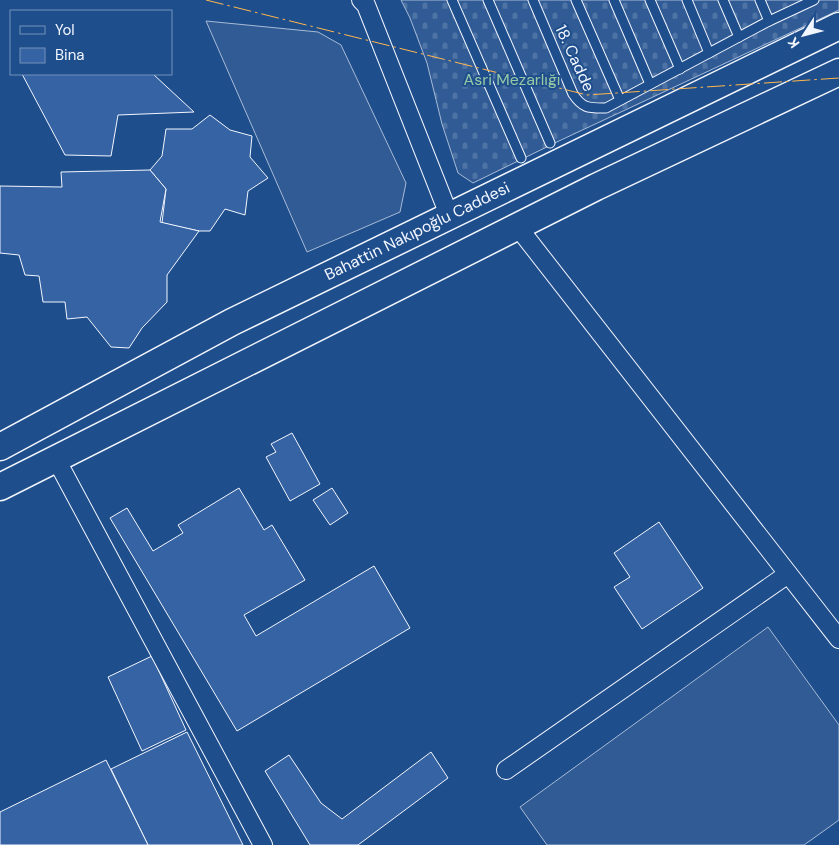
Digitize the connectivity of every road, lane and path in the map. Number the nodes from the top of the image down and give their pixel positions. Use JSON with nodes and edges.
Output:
{"nodes":[{"id":1,"x":362,"y":0,"type":"edge"},
{"id":2,"x":452,"y":0,"type":"edge"},
{"id":3,"x":488,"y":0,"type":"edge"},
{"id":4,"x":533,"y":0,"type":"edge"},
{"id":5,"x":576,"y":0,"type":"edge"},
{"id":6,"x":614,"y":0,"type":"edge"},
{"id":7,"x":650,"y":0,"type":"edge"},
{"id":8,"x":687,"y":0,"type":"edge"},
{"id":9,"x":723,"y":0,"type":"edge"},
{"id":10,"x":760,"y":0,"type":"edge"},
{"id":11,"x":814,"y":0,"type":"edge"},
{"id":12,"x":798,"y":4,"type":"edge"},
{"id":13,"x":770,"y":21,"type":"junction"},
{"id":14,"x":839,"y":26,"type":"edge"},
{"id":15,"x":739,"y":37,"type":"junction"},
{"id":16,"x":709,"y":53,"type":"junction"},
{"id":17,"x":680,"y":68,"type":"junction"},
{"id":18,"x":839,"y":72,"type":"edge"},
{"id":19,"x":650,"y":84,"type":"junction"},
{"id":20,"x":620,"y":100,"type":"junction"},
{"id":21,"x":550,"y":144,"type":"dead end"},
{"id":22,"x":521,"y":158,"type":"dead end"},
{"id":23,"x":449,"y":215,"type":"junction"},
{"id":24,"x":517,"y":226,"type":"junction"},
{"id":25,"x":0,"y":446,"type":"edge"},
{"id":26,"x":56,"y":459,"type":"junction"},
{"id":27,"x":0,"y":487,"type":"edge"},
{"id":28,"x":788,"y":574,"type":"junction"},
{"id":29,"x":839,"y":639,"type":"edge"},
{"id":30,"x":506,"y":770,"type":"dead end"},
{"id":31,"x":263,"y":845,"type":"edge"}],
"edges":[{"from":1,"to":23,"type":"street"},
{"from":2,"to":22,"type":"lane"},
{"from":3,"to":21,"type":"lane"},
{"from":4,"to":20,"type":"lane","name":"18. Cadde"},
{"from":5,"to":20,"type":"lane"},
{"from":6,"to":19,"type":"lane"},
{"from":7,"to":17,"type":"lane"},
{"from":8,"to":16,"type":"lane"},
{"from":9,"to":15,"type":"lane"},
{"from":10,"to":13,"type":"lane"},
{"from":11,"to":12,"type":"lane"},
{"from":12,"to":13,"type":"lane"},
{"from":13,"to":15,"type":"lane"},
{"from":14,"to":23,"type":"main road","name":"Bahattin Nakıpoğlu Caddesi"},
{"from":15,"to":16,"type":"lane"},
{"from":16,"to":17,"type":"lane"},
{"from":17,"to":19,"type":"lane"},
{"from":18,"to":24,"type":"main road"},
{"from":19,"to":20,"type":"lane"},
{"from":23,"to":25,"type":"main road","name":"Bahattin Nakıpoğlu Caddesi"},
{"from":24,"to":26,"type":"main road"},
{"from":24,"to":28,"type":"street"},
{"from":26,"to":27,"type":"main road"},
{"from":26,"to":31,"type":"street"},
{"from":28,"to":29,"type":"street"},
{"from":28,"to":30,"type":"street"}]}
